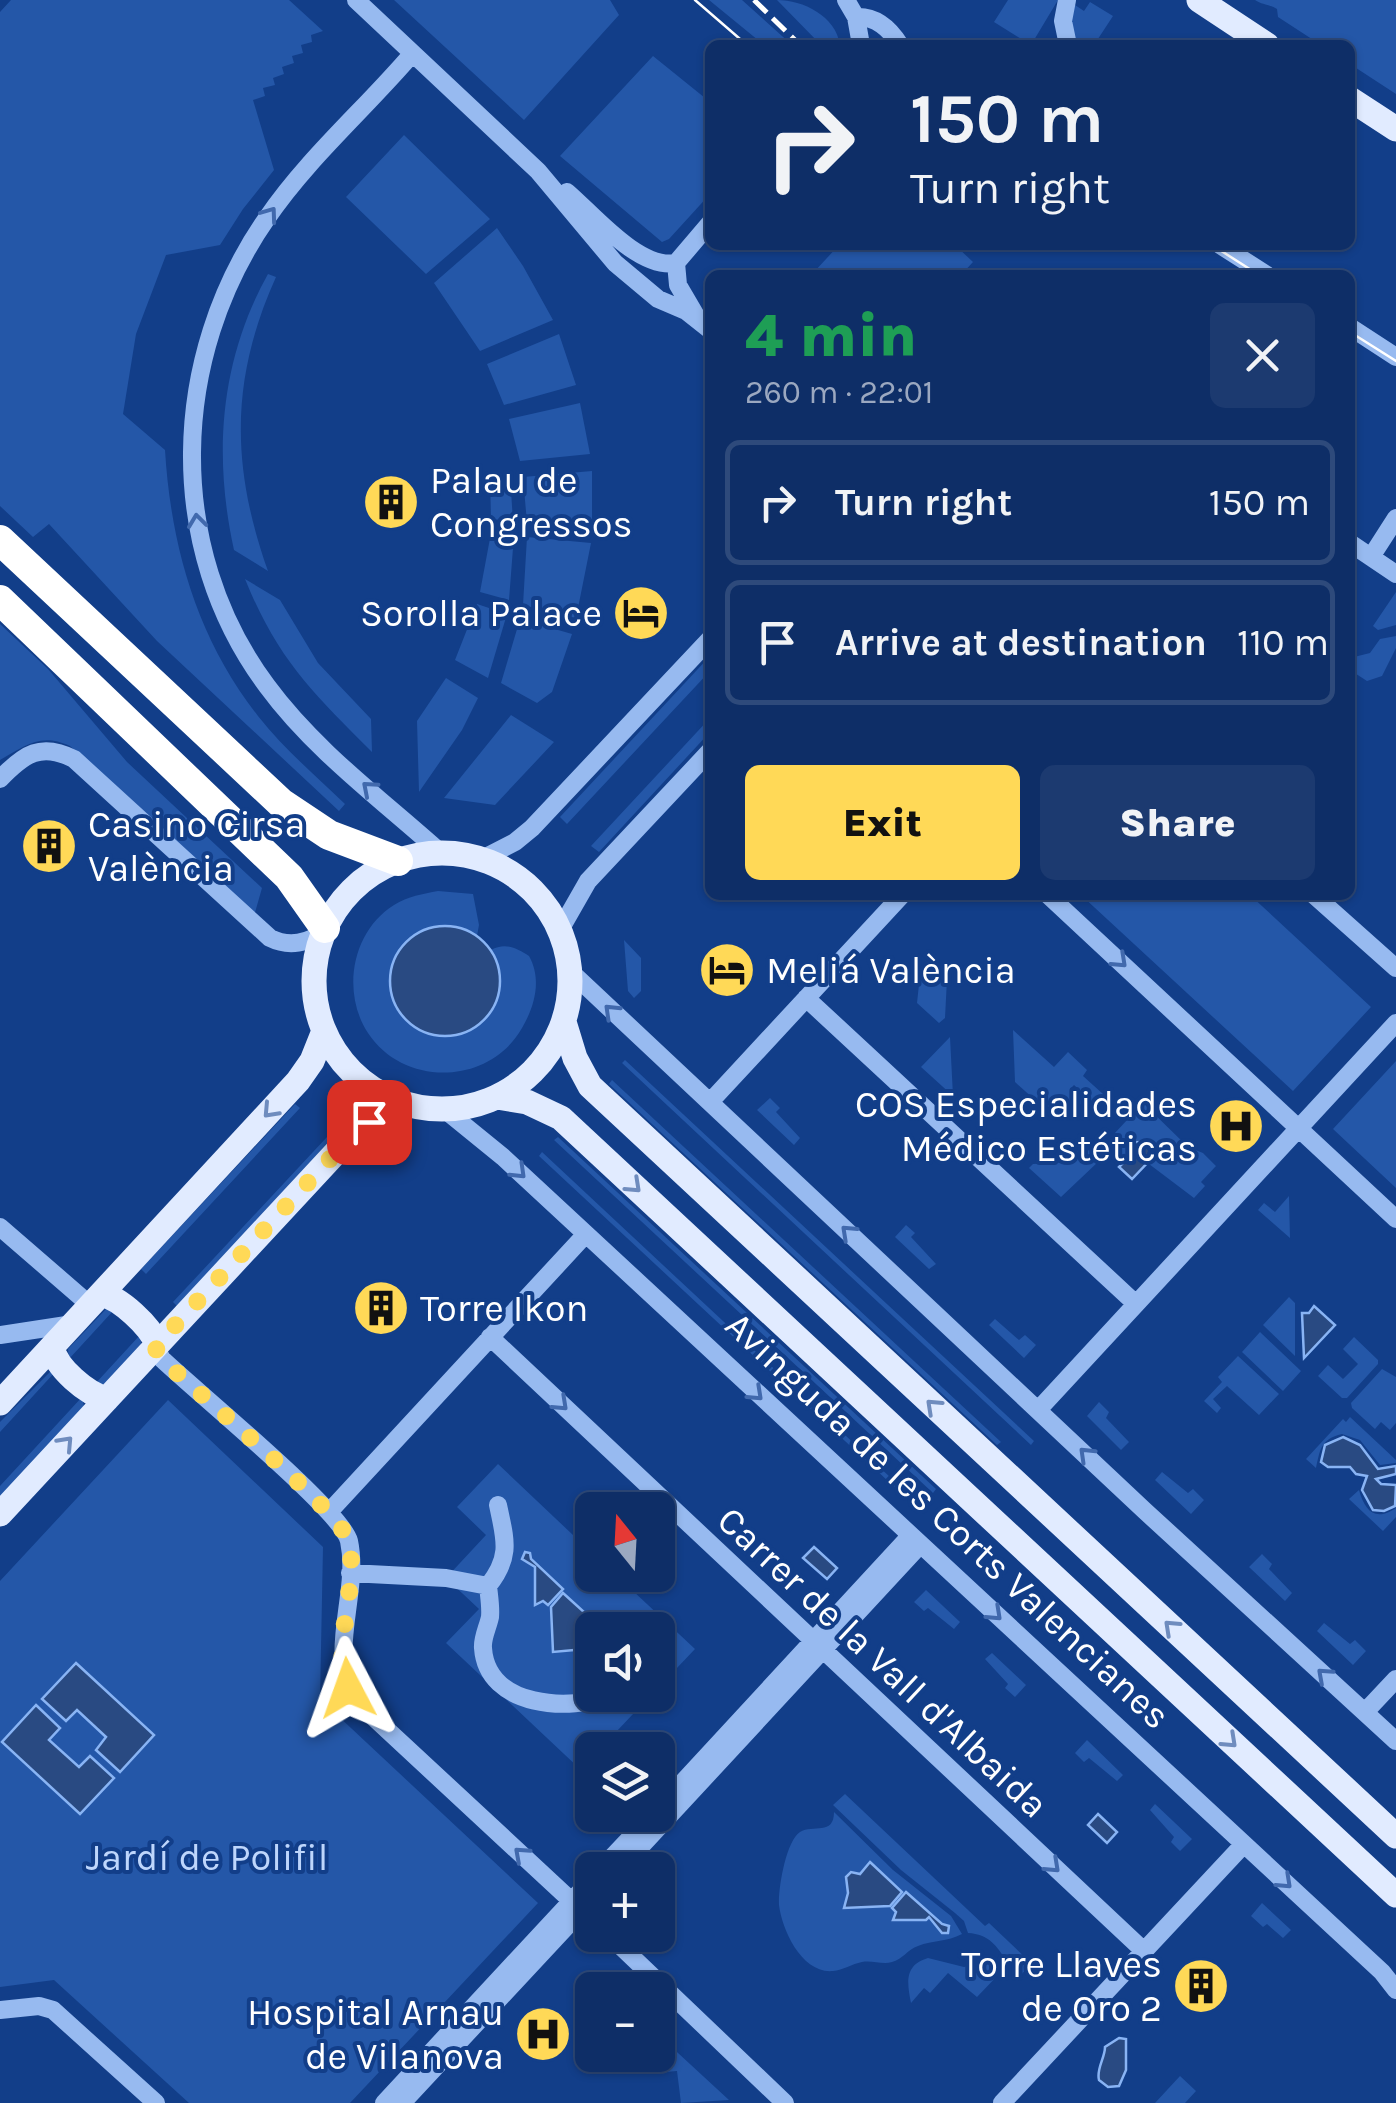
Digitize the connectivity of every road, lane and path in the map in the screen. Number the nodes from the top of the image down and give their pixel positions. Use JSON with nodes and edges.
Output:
{"nodes":[{"id":1,"x":356,"y":0,"type":"edge"},
{"id":2,"x":846,"y":0,"type":"edge"},
{"id":3,"x":1068,"y":0,"type":"edge"},
{"id":4,"x":1199,"y":0,"type":"edge"},
{"id":5,"x":856,"y":18,"type":"junction"},
{"id":6,"x":860,"y":40,"type":"edge"},
{"id":7,"x":899,"y":40,"type":"edge"},
{"id":8,"x":1067,"y":40,"type":"edge"},
{"id":9,"x":1260,"y":40,"type":"edge"},
{"id":10,"x":412,"y":54,"type":"junction"},
{"id":11,"x":1355,"y":103,"type":"edge"},
{"id":12,"x":1396,"y":129,"type":"edge"},
{"id":13,"x":538,"y":171,"type":"junction"},
{"id":14,"x":705,"y":229,"type":"edge"},
{"id":15,"x":1228,"y":250,"type":"edge"},
{"id":16,"x":676,"y":263,"type":"junction"},
{"id":17,"x":1259,"y":270,"type":"edge"},
{"id":18,"x":704,"y":325,"type":"edge"},
{"id":19,"x":1355,"y":331,"type":"edge"},
{"id":20,"x":1396,"y":356,"type":"edge"},
{"id":21,"x":1396,"y":518,"type":"edge"},
{"id":22,"x":0,"y":540,"type":"edge"},
{"id":23,"x":1355,"y":547,"type":"edge"},
{"id":24,"x":1371,"y":557,"type":"junction"},
{"id":25,"x":1396,"y":574,"type":"edge"},
{"id":26,"x":0,"y":600,"type":"edge"},
{"id":27,"x":705,"y":644,"type":"edge"},
{"id":28,"x":705,"y":756,"type":"edge"},
{"id":29,"x":0,"y":778,"type":"edge"},
{"id":30,"x":442,"y":853,"type":"junction"},
{"id":31,"x":482,"y":859,"type":"junction"},
{"id":32,"x":398,"y":861,"type":"junction"},
{"id":33,"x":897,"y":900,"type":"edge"},
{"id":34,"x":1053,"y":900,"type":"edge"},
{"id":35,"x":1320,"y":900,"type":"edge"},
{"id":36,"x":325,"y":929,"type":"junction"},
{"id":37,"x":560,"y":930,"type":"junction"},
{"id":38,"x":1396,"y":968,"type":"edge"},
{"id":39,"x":570,"y":971,"type":"junction"},
{"id":40,"x":806,"y":998,"type":"junction"},
{"id":41,"x":564,"y":1022,"type":"junction"},
{"id":42,"x":1396,"y":1023,"type":"edge"},
{"id":43,"x":324,"y":1031,"type":"junction"},
{"id":44,"x":497,"y":1097,"type":"junction"},
{"id":45,"x":710,"y":1102,"type":"junction"},
{"id":46,"x":403,"y":1103,"type":"junction"},
{"id":47,"x":444,"y":1109,"type":"junction"},
{"id":48,"x":1300,"y":1127,"type":"junction"},
{"id":49,"x":1396,"y":1219,"type":"edge"},
{"id":50,"x":0,"y":1226,"type":"edge"},
{"id":51,"x":585,"y":1235,"type":"junction"},
{"id":52,"x":1136,"y":1304,"type":"junction"},
{"id":53,"x":88,"y":1308,"type":"junction"},
{"id":54,"x":0,"y":1335,"type":"edge"},
{"id":55,"x":490,"y":1337,"type":"junction"},
{"id":56,"x":156,"y":1346,"type":"junction"},
{"id":57,"x":52,"y":1347,"type":"junction"},
{"id":58,"x":107,"y":1399,"type":"junction"},
{"id":59,"x":0,"y":1403,"type":"edge"},
{"id":60,"x":1038,"y":1409,"type":"junction"},
{"id":61,"x":498,"y":1504,"type":"dead end"},
{"id":62,"x":329,"y":1512,"type":"junction"},
{"id":63,"x":0,"y":1514,"type":"edge"},
{"id":64,"x":915,"y":1540,"type":"junction"},
{"id":65,"x":350,"y":1574,"type":"junction"},
{"id":66,"x":488,"y":1586,"type":"junction"},
{"id":67,"x":818,"y":1646,"type":"junction"},
{"id":68,"x":1396,"y":1679,"type":"edge"},
{"id":69,"x":575,"y":1704,"type":"edge"},
{"id":70,"x":1365,"y":1712,"type":"junction"},
{"id":71,"x":1396,"y":1741,"type":"edge"},
{"id":72,"x":675,"y":1791,"type":"edge"},
{"id":73,"x":636,"y":1832,"type":"edge"},
{"id":74,"x":1396,"y":1836,"type":"edge"},
{"id":75,"x":1244,"y":1844,"type":"junction"},
{"id":76,"x":617,"y":1852,"type":"edge"},
{"id":77,"x":635,"y":1852,"type":"edge"},
{"id":78,"x":1396,"y":1894,"type":"edge"},
{"id":79,"x":575,"y":1898,"type":"edge"},
{"id":80,"x":575,"y":1917,"type":"edge"},
{"id":81,"x":575,"y":1918,"type":"edge"},
{"id":82,"x":1144,"y":1951,"type":"junction"},
{"id":83,"x":627,"y":1952,"type":"edge"},
{"id":84,"x":1396,"y":1990,"type":"edge"},
{"id":85,"x":0,"y":2010,"type":"edge"},
{"id":86,"x":156,"y":2103,"type":"edge"},
{"id":87,"x":384,"y":2103,"type":"edge"},
{"id":88,"x":402,"y":2103,"type":"edge"},
{"id":89,"x":785,"y":2103,"type":"edge"},
{"id":90,"x":1002,"y":2103,"type":"edge"}],
"edges":[{"from":1,"to":10,"type":"street"},
{"from":2,"to":5,"type":"street"},
{"from":3,"to":8,"type":"street"},
{"from":4,"to":9,"type":"main road"},
{"from":5,"to":6,"type":"street"},
{"from":5,"to":7,"type":"street"},
{"from":10,"to":13,"type":"street"},
{"from":30,"to":10,"type":"street","one_way":true},
{"from":11,"to":12,"type":"main road"},
{"from":13,"to":16,"type":"street"},
{"from":13,"to":18,"type":"street"},
{"from":14,"to":16,"type":"street"},
{"from":15,"to":17,"type":"street"},
{"from":16,"to":18,"type":"street"},
{"from":19,"to":20,"type":"street"},
{"from":21,"to":24,"type":"street"},
{"from":22,"to":32,"type":"highway"},
{"from":23,"to":24,"type":"street"},
{"from":24,"to":25,"type":"street"},
{"from":26,"to":36,"type":"highway"},
{"from":27,"to":31,"type":"street"},
{"from":28,"to":37,"type":"street"},
{"from":29,"to":36,"type":"street"},
{"from":30,"to":31,"type":"main road"},
{"from":30,"to":32,"type":"main road"},
{"from":31,"to":37,"type":"main road"},
{"from":32,"to":36,"type":"main road"},
{"from":33,"to":40,"type":"street"},
{"from":34,"to":48,"type":"street","one_way":true},
{"from":35,"to":38,"type":"street"},
{"from":36,"to":43,"type":"main road"},
{"from":37,"to":39,"type":"main road"},
{"from":39,"to":41,"type":"main road"},
{"from":45,"to":39,"type":"street","one_way":true},
{"from":40,"to":45,"type":"street"},
{"from":40,"to":52,"type":"street"},
{"from":41,"to":44,"type":"main road"},
{"from":74,"to":41,"type":"main road","name":"Avinguda de les Corts Valencianes","one_way":true},
{"from":42,"to":48,"type":"street"},
{"from":43,"to":46,"type":"main road"},
{"from":43,"to":53,"type":"main road","one_way":true},
{"from":44,"to":47,"type":"main road"},
{"from":44,"to":78,"type":"main road","name":"Avinguda de les Corts Valencianes","one_way":true},
{"from":60,"to":45,"type":"street","one_way":true},
{"from":46,"to":47,"type":"main road"},
{"from":46,"to":56,"type":"main road"},
{"from":47,"to":51,"type":"street","name":"Avinguda de les Corts Valencianes","one_way":true},
{"from":48,"to":49,"type":"street"},
{"from":48,"to":52,"type":"street"},
{"from":50,"to":53,"type":"street"},
{"from":51,"to":55,"type":"street"},
{"from":51,"to":64,"type":"street","name":"Avinguda de les Corts Valencianes","one_way":true},
{"from":52,"to":60,"type":"street"},
{"from":53,"to":54,"type":"street"},
{"from":53,"to":56,"type":"main road"},
{"from":53,"to":57,"type":"main road"},
{"from":55,"to":62,"type":"street"},
{"from":55,"to":67,"type":"street","name":"Carrer de la Vall d'Albaida","one_way":true},
{"from":56,"to":58,"type":"main road"},
{"from":56,"to":62,"type":"street"},
{"from":57,"to":58,"type":"main road"},
{"from":57,"to":59,"type":"main road"},
{"from":63,"to":58,"type":"main road","one_way":true},
{"from":70,"to":60,"type":"street","one_way":true},
{"from":61,"to":66,"type":"street"},
{"from":62,"to":65,"type":"street"},
{"from":64,"to":67,"type":"street"},
{"from":64,"to":75,"type":"street","name":"Avinguda de les Corts Valencianes","one_way":true},
{"from":65,"to":66,"type":"street"},
{"from":79,"to":65,"type":"street","one_way":true},
{"from":66,"to":69,"type":"street"},
{"from":67,"to":72,"type":"street"},
{"from":67,"to":77,"type":"street"},
{"from":67,"to":82,"type":"street","name":"Carrer de la Vall d'Albaida","one_way":true},
{"from":68,"to":70,"type":"street"},
{"from":70,"to":71,"type":"street"},
{"from":73,"to":76,"type":"street"},
{"from":75,"to":82,"type":"street"},
{"from":75,"to":84,"type":"street","name":"Avinguda de les Corts Valencianes","one_way":true},
{"from":80,"to":87,"type":"street"},
{"from":81,"to":88,"type":"street"},
{"from":82,"to":90,"type":"street"},
{"from":83,"to":89,"type":"street"},
{"from":85,"to":86,"type":"street"}]}
